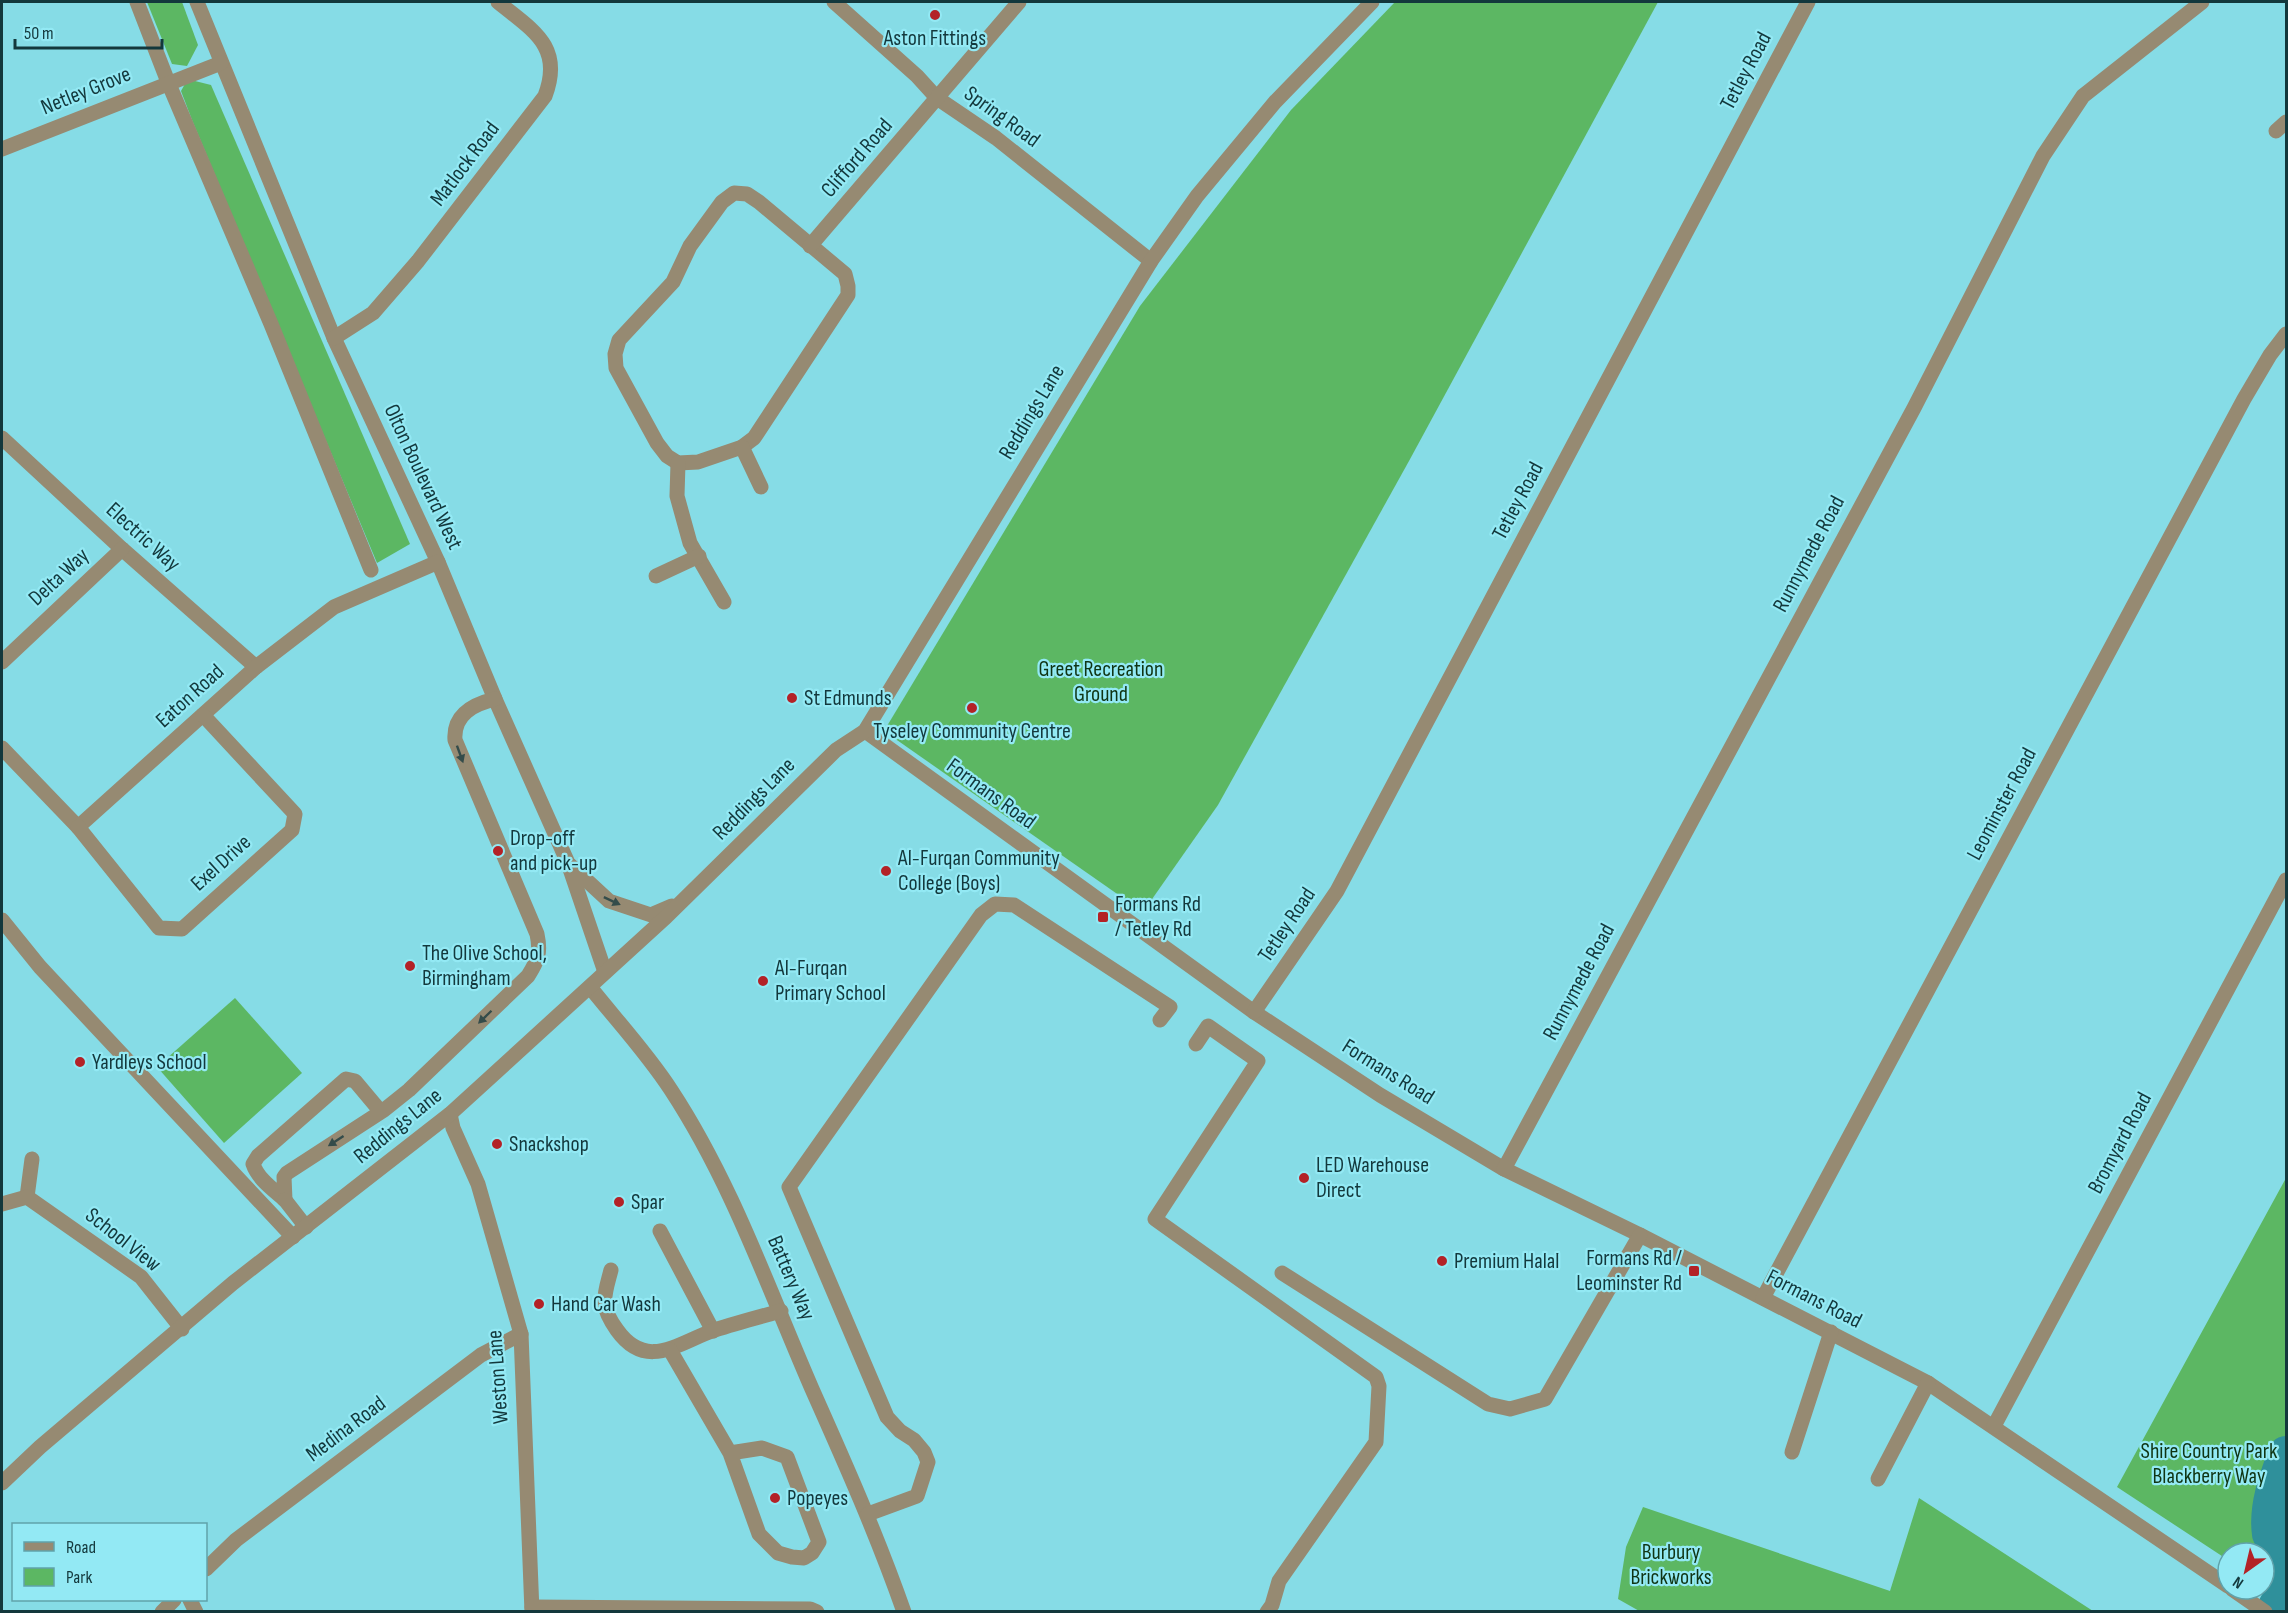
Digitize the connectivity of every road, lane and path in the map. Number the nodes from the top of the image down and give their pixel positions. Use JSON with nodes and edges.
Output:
{"nodes":[{"id":1,"x":138,"y":2,"type":"edge"},
{"id":2,"x":198,"y":2,"type":"edge"},
{"id":3,"x":498,"y":2,"type":"edge"},
{"id":4,"x":834,"y":2,"type":"edge"},
{"id":5,"x":1019,"y":2,"type":"edge"},
{"id":6,"x":1372,"y":2,"type":"edge"},
{"id":7,"x":1808,"y":2,"type":"edge"},
{"id":8,"x":2202,"y":2,"type":"edge"},
{"id":9,"x":221,"y":63,"type":"junction"},
{"id":10,"x":168,"y":82,"type":"junction"},
{"id":11,"x":937,"y":98,"type":"junction"},
{"id":12,"x":2,"y":149,"type":"edge"},
{"id":13,"x":810,"y":246,"type":"junction"},
{"id":14,"x":1151,"y":261,"type":"junction"},
{"id":15,"x":2286,"y":334,"type":"edge"},
{"id":16,"x":334,"y":338,"type":"junction"},
{"id":17,"x":2,"y":438,"type":"edge"},
{"id":18,"x":742,"y":447,"type":"junction"},
{"id":19,"x":678,"y":464,"type":"junction"},
{"id":20,"x":761,"y":487,"type":"dead end"},
{"id":21,"x":122,"y":549,"type":"junction"},
{"id":22,"x":699,"y":556,"type":"junction"},
{"id":23,"x":438,"y":562,"type":"junction"},
{"id":24,"x":371,"y":570,"type":"dead end"},
{"id":25,"x":656,"y":576,"type":"dead end"},
{"id":26,"x":724,"y":602,"type":"dead end"},
{"id":27,"x":2,"y":662,"type":"edge"},
{"id":28,"x":256,"y":667,"type":"junction"},
{"id":29,"x":495,"y":699,"type":"junction"},
{"id":30,"x":203,"y":715,"type":"junction"},
{"id":31,"x":866,"y":731,"type":"junction"},
{"id":32,"x":2,"y":748,"type":"edge"},
{"id":33,"x":78,"y":827,"type":"junction"},
{"id":34,"x":568,"y":863,"type":"junction"},
{"id":35,"x":2286,"y":880,"type":"edge"},
{"id":36,"x":680,"y":903,"type":"junction"},
{"id":37,"x":2,"y":920,"type":"edge"},
{"id":38,"x":605,"y":972,"type":"junction"},
{"id":39,"x":590,"y":987,"type":"junction"},
{"id":40,"x":1254,"y":1012,"type":"junction"},
{"id":41,"x":1160,"y":1020,"type":"dead end"},
{"id":42,"x":1196,"y":1044,"type":"dead end"},
{"id":43,"x":381,"y":1112,"type":"junction"},
{"id":44,"x":450,"y":1114,"type":"junction"},
{"id":45,"x":32,"y":1159,"type":"dead end"},
{"id":46,"x":1504,"y":1169,"type":"junction"},
{"id":47,"x":27,"y":1197,"type":"junction"},
{"id":48,"x":285,"y":1200,"type":"junction"},
{"id":49,"x":2,"y":1204,"type":"edge"},
{"id":50,"x":306,"y":1227,"type":"junction"},
{"id":51,"x":660,"y":1231,"type":"dead end"},
{"id":52,"x":1640,"y":1236,"type":"junction"},
{"id":53,"x":293,"y":1237,"type":"junction"},
{"id":54,"x":611,"y":1270,"type":"dead end"},
{"id":55,"x":1282,"y":1273,"type":"dead end"},
{"id":56,"x":1763,"y":1298,"type":"junction"},
{"id":57,"x":781,"y":1311,"type":"junction"},
{"id":58,"x":182,"y":1329,"type":"junction"},
{"id":59,"x":712,"y":1331,"type":"junction"},
{"id":60,"x":1831,"y":1332,"type":"junction"},
{"id":61,"x":521,"y":1334,"type":"junction"},
{"id":62,"x":670,"y":1350,"type":"junction"},
{"id":63,"x":1928,"y":1383,"type":"junction"},
{"id":64,"x":1994,"y":1426,"type":"junction"},
{"id":65,"x":1792,"y":1452,"type":"dead end"},
{"id":66,"x":730,"y":1453,"type":"junction"},
{"id":67,"x":1878,"y":1479,"type":"dead end"},
{"id":68,"x":2,"y":1483,"type":"edge"},
{"id":69,"x":868,"y":1514,"type":"junction"},
{"id":70,"x":207,"y":1568,"type":"edge"},
{"id":71,"x":2216,"y":1578,"type":"edge"},
{"id":72,"x":2249,"y":1601,"type":"edge"},
{"id":73,"x":1270,"y":1608,"type":"edge"},
{"id":74,"x":532,"y":1609,"type":"edge"},
{"id":75,"x":817,"y":1611,"type":"edge"},
{"id":76,"x":904,"y":1611,"type":"edge"},
{"id":77,"x":2265,"y":1611,"type":"edge"}],
"edges":[{"from":1,"to":10,"type":"street"},
{"from":2,"to":9,"type":"street","name":"Olton Boulevard West"},
{"from":3,"to":16,"type":"street","name":"Matlock Road"},
{"from":4,"to":11,"type":"street","name":"Spring Road"},
{"from":5,"to":11,"type":"street","name":"Clifford Road"},
{"from":6,"to":14,"type":"street","name":"Reddings Lane"},
{"from":7,"to":40,"type":"street","name":"Tetley Road"},
{"from":8,"to":46,"type":"street","name":"Runnymede Road"},
{"from":9,"to":10,"type":"street","name":"Netley Grove"},
{"from":9,"to":16,"type":"street","name":"Olton Boulevard West"},
{"from":10,"to":12,"type":"street","name":"Netley Grove"},
{"from":10,"to":24,"type":"street"},
{"from":11,"to":13,"type":"street","name":"Clifford Road"},
{"from":11,"to":14,"type":"street","name":"Spring Road"},
{"from":13,"to":18,"type":"street"},
{"from":13,"to":19,"type":"street"},
{"from":14,"to":31,"type":"street","name":"Reddings Lane"},
{"from":15,"to":56,"type":"street","name":"Leominster Road"},
{"from":16,"to":23,"type":"street","name":"Olton Boulevard West"},
{"from":17,"to":21,"type":"street","name":"Electric Way"},
{"from":18,"to":19,"type":"street"},
{"from":18,"to":20,"type":"street"},
{"from":19,"to":22,"type":"street"},
{"from":21,"to":27,"type":"street","name":"Delta Way"},
{"from":21,"to":28,"type":"street","name":"Electric Way"},
{"from":22,"to":25,"type":"street"},
{"from":22,"to":26,"type":"street"},
{"from":23,"to":28,"type":"street","name":"Eaton Road"},
{"from":23,"to":29,"type":"street","name":"Olton Boulevard West"},
{"from":28,"to":30,"type":"street","name":"Eaton Road"},
{"from":29,"to":34,"type":"street","name":"Olton Boulevard West"},
{"from":29,"to":43,"type":"street","one_way":true},
{"from":30,"to":33,"type":"street","name":"Eaton Road"},
{"from":30,"to":33,"type":"street","name":"Exel Drive"},
{"from":31,"to":36,"type":"street","name":"Reddings Lane"},
{"from":31,"to":40,"type":"street","name":"Formans Road"},
{"from":32,"to":33,"type":"street"},
{"from":34,"to":36,"type":"street","one_way":true},
{"from":34,"to":38,"type":"street","name":"Olton Boulevard West"},
{"from":35,"to":64,"type":"street","name":"Bromyard Road"},
{"from":36,"to":38,"type":"street","name":"Reddings Lane"},
{"from":37,"to":53,"type":"street"},
{"from":38,"to":39,"type":"street","name":"Reddings Lane"},
{"from":39,"to":44,"type":"street","name":"Reddings Lane"},
{"from":39,"to":57,"type":"street","name":"Battery Way"},
{"from":40,"to":46,"type":"street","name":"Formans Road"},
{"from":41,"to":69,"type":"street"},
{"from":42,"to":73,"type":"street"},
{"from":43,"to":48,"type":"street","one_way":true},
{"from":43,"to":48,"type":"street"},
{"from":44,"to":50,"type":"street","name":"Reddings Lane"},
{"from":44,"to":61,"type":"street","name":"Weston Lane"},
{"from":45,"to":47,"type":"street"},
{"from":46,"to":52,"type":"street","name":"Formans Road"},
{"from":47,"to":49,"type":"street"},
{"from":47,"to":58,"type":"street","name":"School View"},
{"from":48,"to":50,"type":"street"},
{"from":50,"to":53,"type":"street","name":"Reddings Lane"},
{"from":51,"to":59,"type":"street"},
{"from":52,"to":55,"type":"street"},
{"from":52,"to":56,"type":"street","name":"Formans Road"},
{"from":53,"to":58,"type":"street","name":"Reddings Lane"},
{"from":54,"to":62,"type":"street"},
{"from":56,"to":60,"type":"street","name":"Formans Road"},
{"from":57,"to":59,"type":"street"},
{"from":57,"to":69,"type":"street","name":"Battery Way"},
{"from":58,"to":68,"type":"street","name":"Reddings Lane"},
{"from":59,"to":62,"type":"street"},
{"from":60,"to":63,"type":"street","name":"Formans Road"},
{"from":60,"to":65,"type":"street"},
{"from":61,"to":70,"type":"street","name":"Medina Road"},
{"from":61,"to":74,"type":"street","name":"Weston Lane"},
{"from":62,"to":66,"type":"street"},
{"from":63,"to":64,"type":"street","name":"Formans Road"},
{"from":63,"to":67,"type":"street"},
{"from":64,"to":71,"type":"street","name":"Formans Road"},
{"from":66,"to":66,"type":"street"},
{"from":69,"to":76,"type":"street","name":"Battery Way"},
{"from":72,"to":77,"type":"street"},
{"from":74,"to":75,"type":"street"}]}
